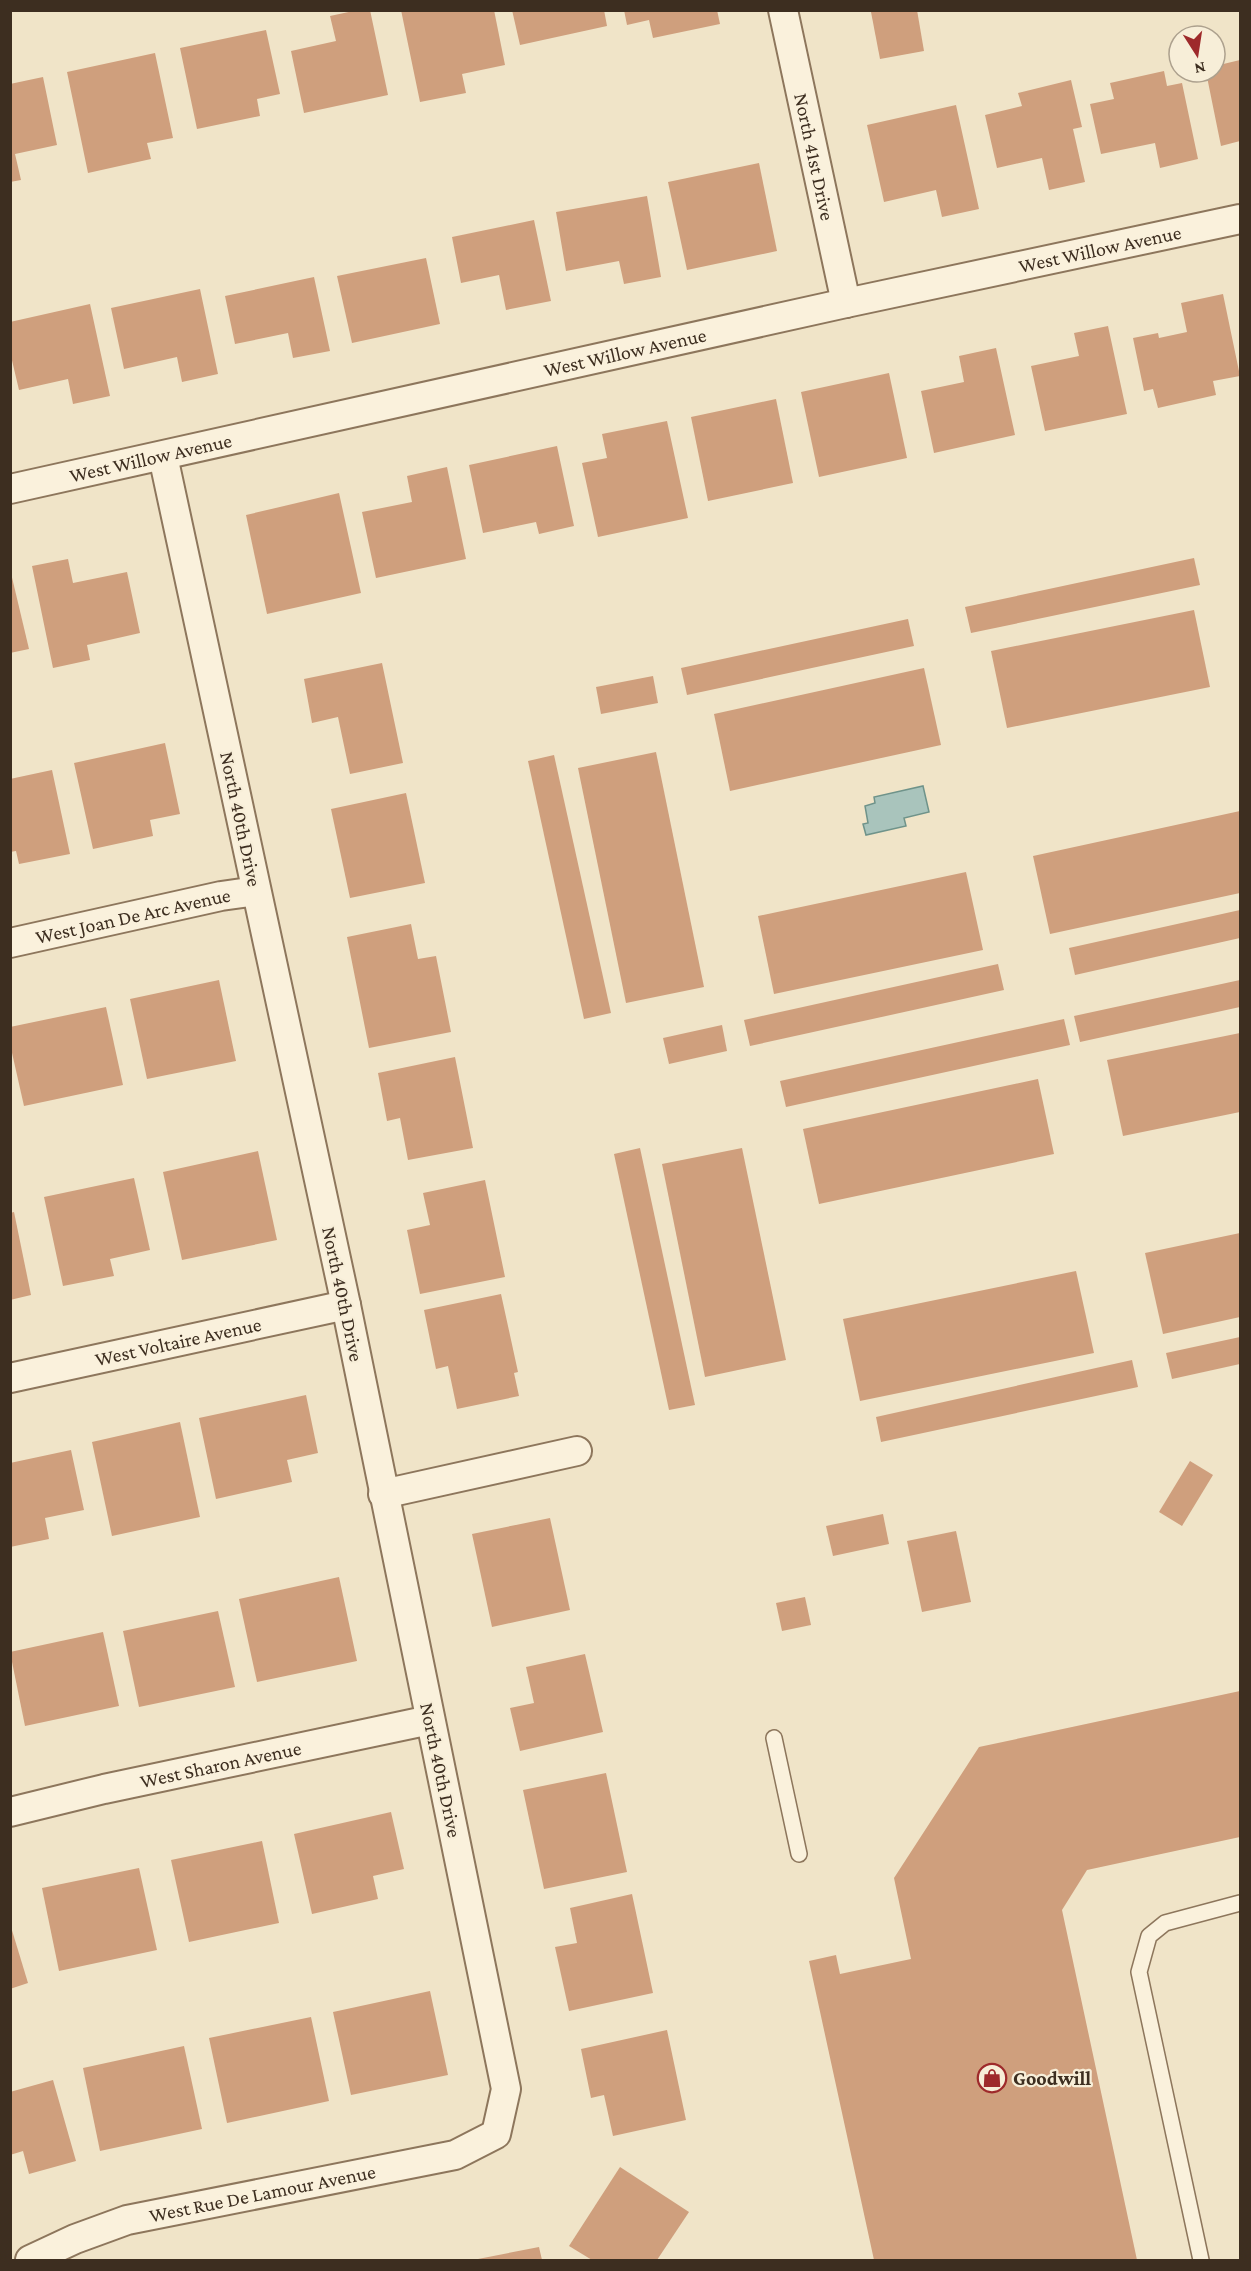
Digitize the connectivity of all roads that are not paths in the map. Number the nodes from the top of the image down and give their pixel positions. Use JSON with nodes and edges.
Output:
{"nodes":[{"id":1,"x":783,"y":10,"type":"edge"},
{"id":2,"x":1240,"y":219,"type":"edge"},
{"id":3,"x":846,"y":303,"type":"junction"},
{"id":4,"x":163,"y":456,"type":"junction"},
{"id":5,"x":10,"y":489,"type":"edge"},
{"id":6,"x":256,"y":891,"type":"junction"},
{"id":7,"x":10,"y":943,"type":"edge"},
{"id":8,"x":346,"y":1305,"type":"junction"},
{"id":9,"x":10,"y":1378,"type":"edge"},
{"id":10,"x":576,"y":1451,"type":"dead end"},
{"id":11,"x":383,"y":1494,"type":"junction"},
{"id":12,"x":430,"y":1720,"type":"junction"},
{"id":13,"x":774,"y":1738,"type":"dead end"},
{"id":14,"x":10,"y":1812,"type":"edge"},
{"id":15,"x":799,"y":1854,"type":"dead end"},
{"id":16,"x":1240,"y":1903,"type":"edge"},
{"id":17,"x":496,"y":2134,"type":"joint"},
{"id":18,"x":80,"y":2250,"type":"edge"},
{"id":19,"x":30,"y":2260,"type":"edge"},
{"id":20,"x":1201,"y":2260,"type":"edge"}],
"edges":[{"from":1,"to":3,"type":"street","name":"North 41st Drive"},
{"from":2,"to":3,"type":"street","name":"West Willow Avenue"},
{"from":3,"to":4,"type":"street","name":"West Willow Avenue"},
{"from":4,"to":5,"type":"street","name":"West Willow Avenue"},
{"from":4,"to":6,"type":"street","name":"North 40th Drive"},
{"from":6,"to":7,"type":"street","name":"West Joan De Arc Avenue"},
{"from":6,"to":8,"type":"street","name":"North 40th Drive"},
{"from":8,"to":9,"type":"street","name":"West Voltaire Avenue"},
{"from":8,"to":11,"type":"street","name":"North 40th Drive"},
{"from":10,"to":11,"type":"street"},
{"from":11,"to":12,"type":"street","name":"North 40th Drive"},
{"from":12,"to":14,"type":"street","name":"West Sharon Avenue"},
{"from":12,"to":17,"type":"street","name":"North 40th Drive"},
{"from":13,"to":15,"type":"lane"},
{"from":16,"to":20,"type":"lane"},
{"from":17,"to":18,"type":"street","name":"West Rue De Lamour Avenue"},
{"from":18,"to":19,"type":"street","name":"West Rue De Lamour Avenue"}]}
